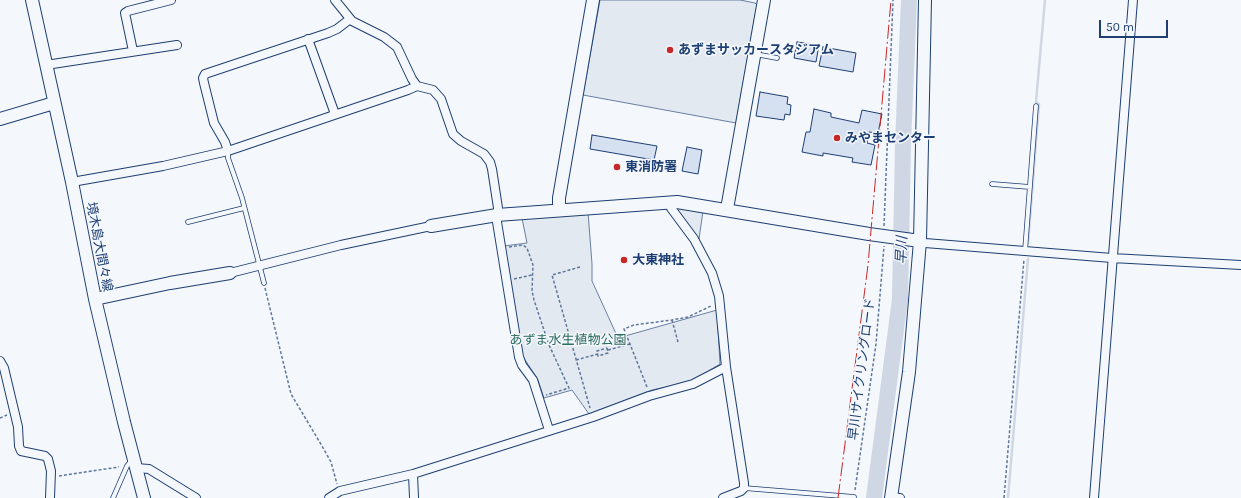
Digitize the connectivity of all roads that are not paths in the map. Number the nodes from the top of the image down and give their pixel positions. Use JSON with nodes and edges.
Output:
{"nodes":[{"id":1,"x":32,"y":0,"type":"edge"},
{"id":2,"x":170,"y":0,"type":"edge"},
{"id":3,"x":335,"y":0,"type":"edge"},
{"id":4,"x":593,"y":0,"type":"edge"},
{"id":5,"x":764,"y":0,"type":"edge"},
{"id":6,"x":926,"y":0,"type":"edge"},
{"id":7,"x":1134,"y":0,"type":"edge"},
{"id":8,"x":350,"y":19,"type":"junction"},
{"id":9,"x":308,"y":39,"type":"junction"},
{"id":10,"x":177,"y":45,"type":"dead end"},
{"id":11,"x":133,"y":51,"type":"junction"},
{"id":12,"x":755,"y":54,"type":"junction"},
{"id":13,"x":777,"y":58,"type":"dead end"},
{"id":14,"x":46,"y":66,"type":"junction"},
{"id":15,"x":417,"y":86,"type":"junction"},
{"id":16,"x":54,"y":103,"type":"junction"},
{"id":17,"x":1036,"y":106,"type":"dead end"},
{"id":18,"x":335,"y":114,"type":"junction"},
{"id":19,"x":0,"y":119,"type":"edge"},
{"id":20,"x":228,"y":151,"type":"junction"},
{"id":21,"x":72,"y":182,"type":"junction"},
{"id":22,"x":992,"y":184,"type":"dead end"},
{"id":23,"x":1030,"y":187,"type":"junction"},
{"id":24,"x":668,"y":202,"type":"junction"},
{"id":25,"x":244,"y":208,"type":"junction"},
{"id":26,"x":559,"y":210,"type":"junction"},
{"id":27,"x":727,"y":210,"type":"junction"},
{"id":28,"x":497,"y":215,"type":"junction"},
{"id":29,"x":188,"y":222,"type":"dead end"},
{"id":30,"x":431,"y":226,"type":"joint"},
{"id":31,"x":918,"y":241,"type":"junction"},
{"id":32,"x":1024,"y":251,"type":"junction"},
{"id":33,"x":1112,"y":258,"type":"junction"},
{"id":34,"x":259,"y":266,"type":"junction"},
{"id":35,"x":1241,"y":266,"type":"edge"},
{"id":36,"x":230,"y":273,"type":"joint"},
{"id":37,"x":264,"y":283,"type":"road end"},
{"id":38,"x":95,"y":299,"type":"junction"},
{"id":39,"x":0,"y":361,"type":"edge"},
{"id":40,"x":726,"y":368,"type":"junction"},
{"id":41,"x":550,"y":430,"type":"junction"},
{"id":42,"x":132,"y":464,"type":"junction"},
{"id":43,"x":413,"y":474,"type":"junction"},
{"id":44,"x":744,"y":488,"type":"junction"},
{"id":45,"x":854,"y":497,"type":"edge"},
{"id":46,"x":50,"y":498,"type":"edge"},
{"id":47,"x":113,"y":498,"type":"edge"},
{"id":48,"x":144,"y":498,"type":"edge"},
{"id":49,"x":196,"y":498,"type":"edge"},
{"id":50,"x":329,"y":498,"type":"edge"},
{"id":51,"x":414,"y":498,"type":"edge"},
{"id":52,"x":723,"y":498,"type":"edge"},
{"id":53,"x":894,"y":498,"type":"edge"},
{"id":54,"x":1094,"y":498,"type":"edge"}],
"edges":[{"from":1,"to":14,"type":"street","name":"境木島大間々線"},
{"from":2,"to":11,"type":"street"},
{"from":3,"to":8,"type":"street"},
{"from":4,"to":26,"type":"street"},
{"from":5,"to":12,"type":"street"},
{"from":6,"to":31,"type":"street"},
{"from":7,"to":33,"type":"street"},
{"from":8,"to":9,"type":"street"},
{"from":8,"to":15,"type":"street"},
{"from":9,"to":18,"type":"street"},
{"from":9,"to":20,"type":"street"},
{"from":10,"to":11,"type":"street"},
{"from":11,"to":14,"type":"street"},
{"from":12,"to":13,"type":"lane"},
{"from":12,"to":27,"type":"street"},
{"from":14,"to":16,"type":"street","name":"境木島大間々線"},
{"from":15,"to":18,"type":"street"},
{"from":15,"to":28,"type":"street"},
{"from":16,"to":19,"type":"street"},
{"from":16,"to":21,"type":"street","name":"境木島大間々線"},
{"from":17,"to":23,"type":"lane"},
{"from":18,"to":20,"type":"street"},
{"from":20,"to":21,"type":"street"},
{"from":20,"to":25,"type":"lane"},
{"from":21,"to":38,"type":"street","name":"境木島大間々線"},
{"from":22,"to":23,"type":"lane"},
{"from":23,"to":32,"type":"lane"},
{"from":24,"to":26,"type":"street"},
{"from":24,"to":27,"type":"street"},
{"from":24,"to":40,"type":"street"},
{"from":25,"to":29,"type":"lane"},
{"from":25,"to":34,"type":"lane"},
{"from":26,"to":28,"type":"street"},
{"from":27,"to":31,"type":"street"},
{"from":28,"to":30,"type":"street"},
{"from":28,"to":41,"type":"street"},
{"from":30,"to":34,"type":"street"},
{"from":31,"to":32,"type":"street"},
{"from":31,"to":53,"type":"street"},
{"from":32,"to":33,"type":"street"},
{"from":33,"to":35,"type":"street"},
{"from":33,"to":54,"type":"street"},
{"from":34,"to":36,"type":"street"},
{"from":34,"to":37,"type":"lane"},
{"from":36,"to":38,"type":"street"},
{"from":38,"to":42,"type":"street","name":"境木島大間々線"},
{"from":39,"to":46,"type":"street"},
{"from":40,"to":41,"type":"street"},
{"from":40,"to":44,"type":"street"},
{"from":41,"to":43,"type":"street"},
{"from":42,"to":47,"type":"lane"},
{"from":42,"to":48,"type":"street","name":"境木島大間々線"},
{"from":42,"to":49,"type":"street"},
{"from":43,"to":50,"type":"street"},
{"from":43,"to":51,"type":"street"},
{"from":44,"to":45,"type":"lane"},
{"from":44,"to":52,"type":"street"}]}
